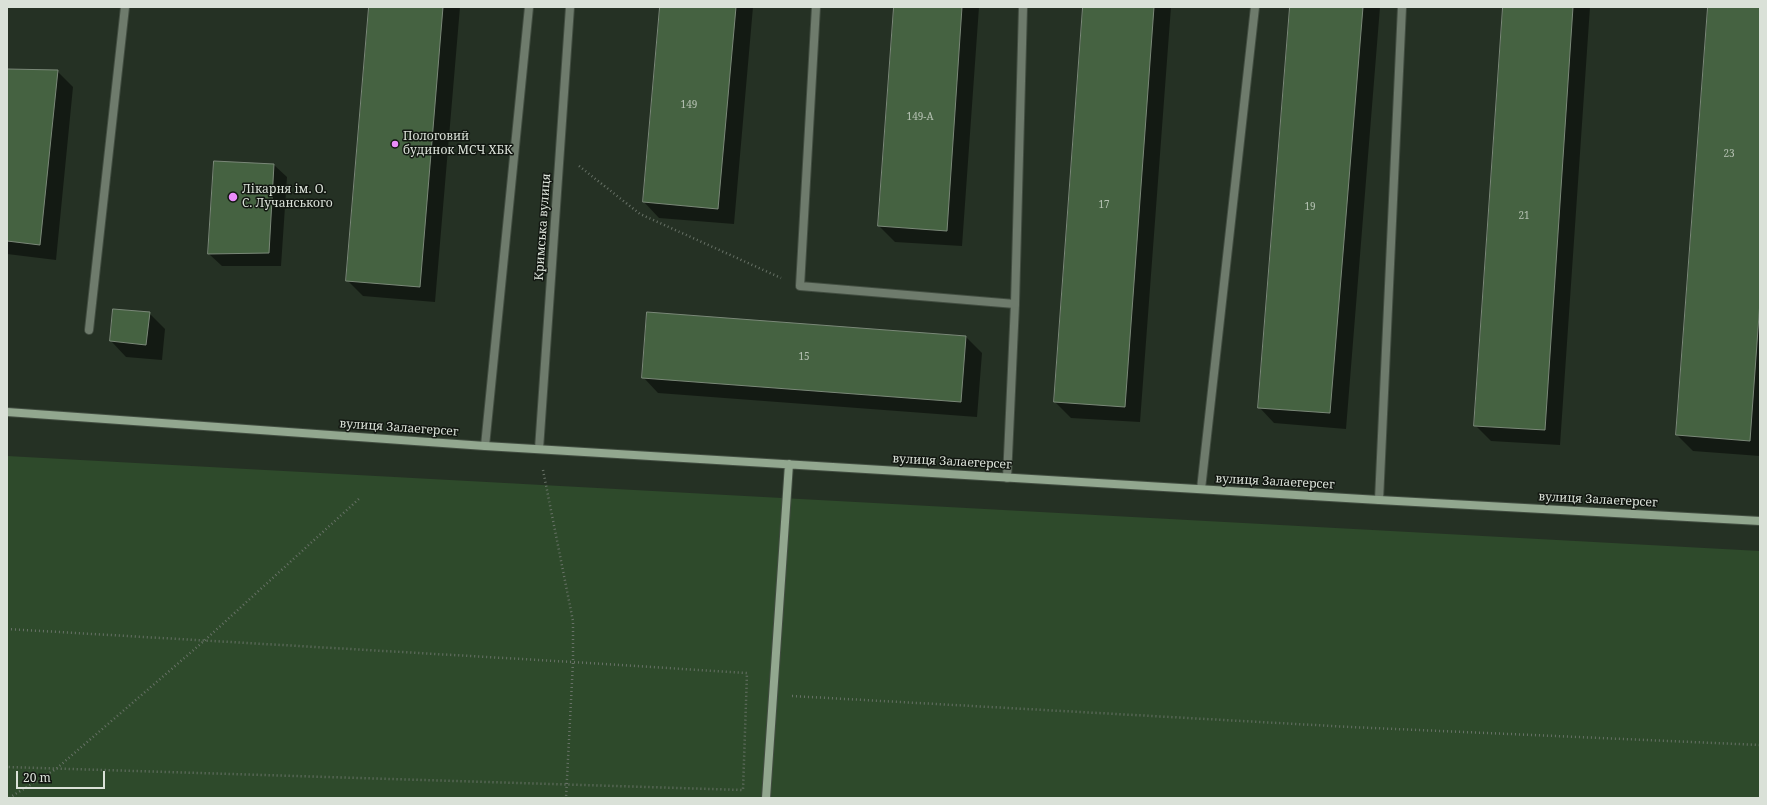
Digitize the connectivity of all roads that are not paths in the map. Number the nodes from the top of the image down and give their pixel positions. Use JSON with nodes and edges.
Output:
{"nodes":[{"id":1,"x":125,"y":7,"type":"edge"},
{"id":2,"x":529,"y":7,"type":"edge"},
{"id":3,"x":570,"y":7,"type":"edge"},
{"id":4,"x":816,"y":7,"type":"edge"},
{"id":5,"x":1023,"y":7,"type":"edge"},
{"id":6,"x":1255,"y":7,"type":"edge"},
{"id":7,"x":1402,"y":7,"type":"edge"},
{"id":8,"x":1015,"y":304,"type":"junction"},
{"id":9,"x":89,"y":330,"type":"dead end"},
{"id":10,"x":7,"y":412,"type":"edge"},
{"id":11,"x":485,"y":446,"type":"junction"},
{"id":12,"x":539,"y":449,"type":"junction"},
{"id":13,"x":789,"y":464,"type":"junction"},
{"id":14,"x":1008,"y":478,"type":"junction"},
{"id":15,"x":1201,"y":489,"type":"junction"},
{"id":16,"x":1378,"y":500,"type":"junction"},
{"id":17,"x":1760,"y":521,"type":"edge"},
{"id":18,"x":766,"y":798,"type":"edge"}],
"edges":[{"from":1,"to":9,"type":"street"},
{"from":2,"to":11,"type":"street"},
{"from":3,"to":12,"type":"street","name":"Кримська вулиця"},
{"from":4,"to":8,"type":"street"},
{"from":5,"to":8,"type":"street"},
{"from":6,"to":15,"type":"street"},
{"from":7,"to":16,"type":"street"},
{"from":8,"to":14,"type":"street"},
{"from":10,"to":11,"type":"main road","name":"вулиця Залаегерсег"},
{"from":11,"to":12,"type":"main road","name":"вулиця Залаегерсег"},
{"from":12,"to":13,"type":"main road","name":"вулиця Залаегерсег"},
{"from":13,"to":14,"type":"main road","name":"вулиця Залаегерсег"},
{"from":13,"to":18,"type":"main road"},
{"from":14,"to":15,"type":"main road","name":"вулиця Залаегерсег"},
{"from":15,"to":16,"type":"main road","name":"вулиця Залаегерсег"},
{"from":16,"to":17,"type":"main road","name":"вулиця Залаегерсег"}]}
